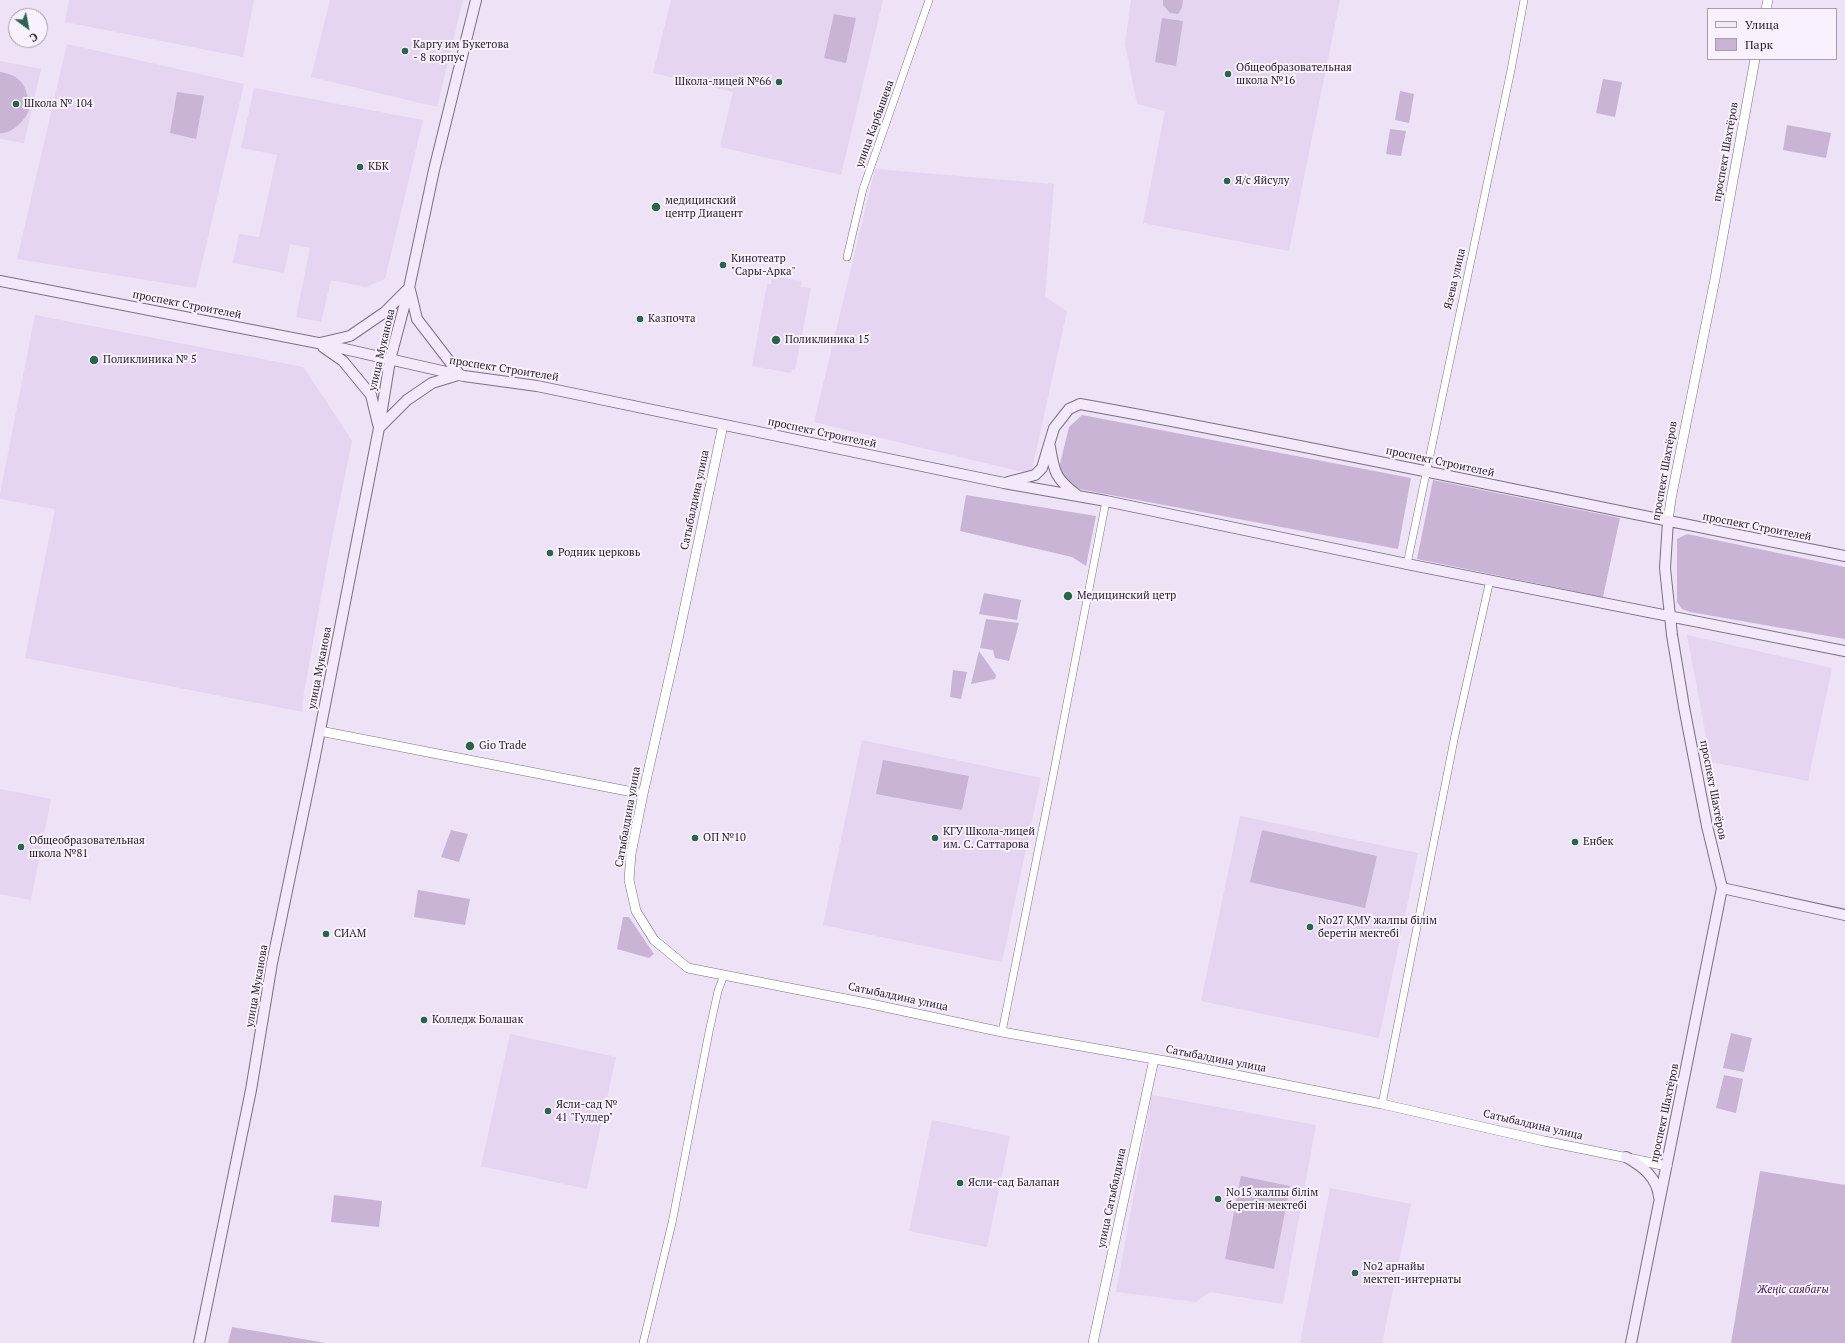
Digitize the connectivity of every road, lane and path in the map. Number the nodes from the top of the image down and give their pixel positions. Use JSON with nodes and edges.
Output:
{"nodes":[{"id":1,"x":476,"y":0,"type":"edge"},
{"id":2,"x":929,"y":0,"type":"edge"},
{"id":3,"x":1524,"y":0,"type":"edge"},
{"id":4,"x":1755,"y":60,"type":"edge"},
{"id":5,"x":847,"y":257,"type":"dead end"},
{"id":6,"x":0,"y":281,"type":"edge"},
{"id":7,"x":409,"y":288,"type":"junction"},
{"id":8,"x":318,"y":343,"type":"junction"},
{"id":9,"x":390,"y":360,"type":"junction"},
{"id":10,"x":460,"y":375,"type":"junction"},
{"id":11,"x":723,"y":425,"type":"junction"},
{"id":12,"x":379,"y":428,"type":"junction"},
{"id":13,"x":1050,"y":443,"type":"junction"},
{"id":14,"x":1427,"y":471,"type":"junction"},
{"id":15,"x":1004,"y":483,"type":"junction"},
{"id":16,"x":1078,"y":496,"type":"junction"},
{"id":17,"x":1106,"y":501,"type":"junction"},
{"id":18,"x":1668,"y":521,"type":"junction"},
{"id":19,"x":1845,"y":556,"type":"edge"},
{"id":20,"x":1407,"y":564,"type":"junction"},
{"id":21,"x":1490,"y":580,"type":"junction"},
{"id":22,"x":1670,"y":616,"type":"junction"},
{"id":23,"x":1845,"y":651,"type":"edge"},
{"id":24,"x":320,"y":731,"type":"junction"},
{"id":25,"x":643,"y":794,"type":"junction"},
{"id":26,"x":1722,"y":888,"type":"junction"},
{"id":27,"x":1845,"y":915,"type":"edge"},
{"id":28,"x":724,"y":975,"type":"junction"},
{"id":29,"x":1002,"y":1032,"type":"junction"},
{"id":30,"x":1154,"y":1059,"type":"junction"},
{"id":31,"x":1382,"y":1104,"type":"junction"},
{"id":32,"x":1626,"y":1157,"type":"junction"},
{"id":33,"x":1667,"y":1166,"type":"junction"},
{"id":34,"x":1660,"y":1201,"type":"junction"},
{"id":35,"x":199,"y":1343,"type":"edge"},
{"id":36,"x":643,"y":1343,"type":"edge"},
{"id":37,"x":1093,"y":1343,"type":"edge"},
{"id":38,"x":1631,"y":1343,"type":"edge"}],
"edges":[{"from":1,"to":7,"type":"main road","name":"улица Муканова"},
{"from":2,"to":5,"type":"street","name":"улица Карбышева"},
{"from":3,"to":14,"type":"street","name":"Язева улица"},
{"from":4,"to":18,"type":"street","name":"проспект Шахтёров"},
{"from":6,"to":8,"type":"main road","name":"проспект Строителей"},
{"from":7,"to":8,"type":"main road"},
{"from":7,"to":9,"type":"main road","name":"улица Муканова"},
{"from":7,"to":10,"type":"main road"},
{"from":8,"to":9,"type":"main road","name":"проспект Строителей"},
{"from":8,"to":12,"type":"main road"},
{"from":9,"to":10,"type":"main road","name":"проспект Строителей"},
{"from":9,"to":12,"type":"main road","name":"улица Муканова"},
{"from":10,"to":11,"type":"main road","name":"проспект Строителей"},
{"from":10,"to":12,"type":"main road"},
{"from":11,"to":15,"type":"main road","name":"проспект Строителей"},
{"from":11,"to":25,"type":"street","name":"Сатыбалдина улица"},
{"from":12,"to":24,"type":"main road","name":"улица Муканова"},
{"from":13,"to":14,"type":"main road","name":"проспект Строителей"},
{"from":13,"to":15,"type":"main road","name":"проспект Строителей"},
{"from":13,"to":16,"type":"main road","name":"проспект Строителей"},
{"from":14,"to":18,"type":"main road","name":"проспект Строителей"},
{"from":14,"to":20,"type":"street","name":"Язева улица"},
{"from":15,"to":16,"type":"main road","name":"проспект Строителей"},
{"from":16,"to":17,"type":"main road","name":"проспект Строителей"},
{"from":17,"to":20,"type":"main road","name":"проспект Строителей"},
{"from":17,"to":29,"type":"street"},
{"from":18,"to":19,"type":"main road","name":"проспект Строителей"},
{"from":18,"to":22,"type":"main road","name":"проспект Шахтёров"},
{"from":20,"to":21,"type":"main road","name":"проспект Строителей"},
{"from":21,"to":22,"type":"main road","name":"проспект Строителей"},
{"from":21,"to":31,"type":"street"},
{"from":22,"to":23,"type":"main road","name":"проспект Строителей"},
{"from":22,"to":26,"type":"main road","name":"проспект Шахтёров"},
{"from":24,"to":25,"type":"street"},
{"from":24,"to":35,"type":"main road","name":"улица Муканова"},
{"from":25,"to":28,"type":"street","name":"Сатыбалдина улица"},
{"from":26,"to":27,"type":"main road"},
{"from":26,"to":33,"type":"main road","name":"проспект Шахтёров"},
{"from":28,"to":29,"type":"street","name":"Сатыбалдина улица"},
{"from":28,"to":36,"type":"street"},
{"from":29,"to":30,"type":"street","name":"Сатыбалдина улица"},
{"from":30,"to":31,"type":"street","name":"Сатыбалдина улица"},
{"from":30,"to":37,"type":"street","name":"улица Сатыбалдина"},
{"from":31,"to":32,"type":"street","name":"Сатыбалдина улица"},
{"from":32,"to":33,"type":"street","name":"Сатыбалдина улица"},
{"from":32,"to":34,"type":"main road"},
{"from":33,"to":34,"type":"main road","name":"проспект Шахтёров"},
{"from":34,"to":38,"type":"main road","name":"проспект Шахтёров"}]}
